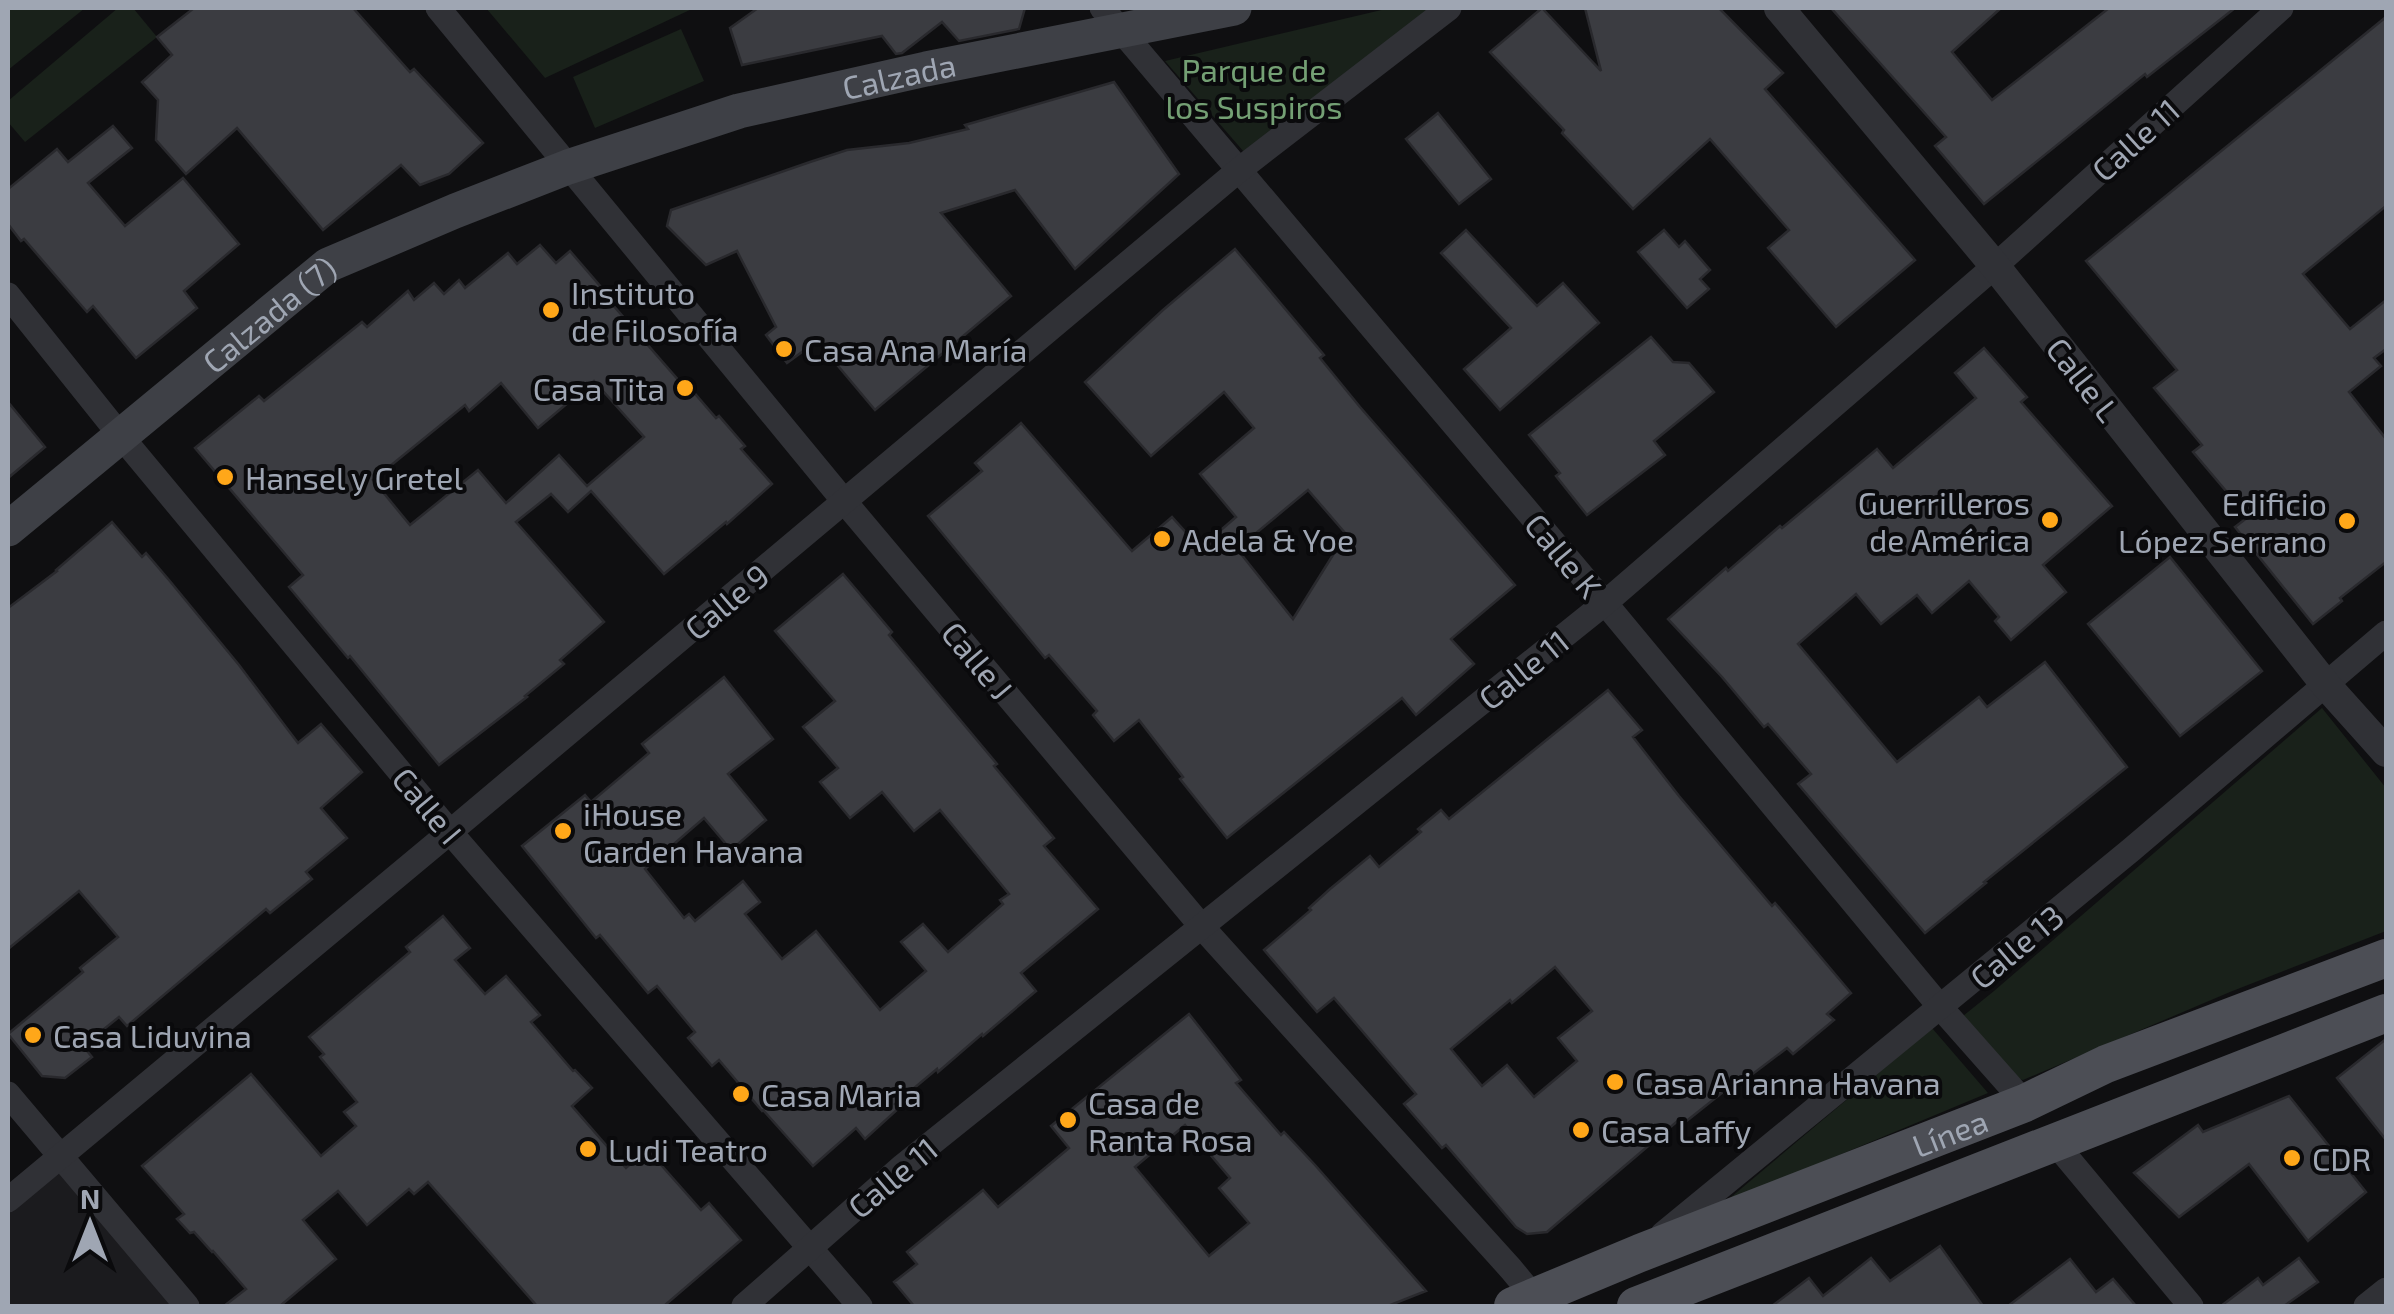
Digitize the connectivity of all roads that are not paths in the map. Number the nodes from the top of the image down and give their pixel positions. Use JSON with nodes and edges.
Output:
{"nodes":[{"id":1,"x":438,"y":8,"type":"edge"},
{"id":2,"x":1234,"y":8,"type":"edge"},
{"id":3,"x":1449,"y":8,"type":"edge"},
{"id":4,"x":1779,"y":8,"type":"edge"},
{"id":5,"x":2281,"y":8,"type":"edge"},
{"id":6,"x":1112,"y":19,"type":"edge"},
{"id":7,"x":568,"y":167,"type":"junction"},
{"id":8,"x":1239,"y":170,"type":"junction"},
{"id":9,"x":1995,"y":266,"type":"junction"},
{"id":10,"x":8,"y":294,"type":"edge"},
{"id":11,"x":120,"y":435,"type":"junction"},
{"id":12,"x":844,"y":500,"type":"junction"},
{"id":13,"x":8,"y":529,"type":"edge"},
{"id":14,"x":1605,"y":603,"type":"junction"},
{"id":15,"x":2386,"y":633,"type":"edge"},
{"id":16,"x":2325,"y":684,"type":"junction"},
{"id":17,"x":2386,"y":752,"type":"edge"},
{"id":18,"x":450,"y":832,"type":"junction"},
{"id":19,"x":1202,"y":926,"type":"junction"},
{"id":20,"x":2386,"y":958,"type":"edge"},
{"id":21,"x":1940,"y":1008,"type":"junction"},
{"id":22,"x":2386,"y":1013,"type":"edge"},
{"id":23,"x":8,"y":1094,"type":"edge"},
{"id":24,"x":2025,"y":1103,"type":"junction"},
{"id":25,"x":2055,"y":1144,"type":"junction"},
{"id":26,"x":61,"y":1156,"type":"junction"},
{"id":27,"x":8,"y":1200,"type":"edge"},
{"id":28,"x":809,"y":1249,"type":"junction"},
{"id":29,"x":1640,"y":1253,"type":"junction"},
{"id":30,"x":2386,"y":1290,"type":"edge"},
{"id":31,"x":1530,"y":1304,"type":"edge"},
{"id":32,"x":187,"y":1306,"type":"edge"},
{"id":33,"x":744,"y":1306,"type":"edge"},
{"id":34,"x":860,"y":1306,"type":"edge"},
{"id":35,"x":1636,"y":1306,"type":"edge"},
{"id":36,"x":2192,"y":1306,"type":"edge"},
{"id":37,"x":2366,"y":1306,"type":"edge"}],
"edges":[{"from":1,"to":7,"type":"street","name":"Calle J"},
{"from":2,"to":6,"type":"main road","name":"Calzada"},
{"from":3,"to":8,"type":"street","name":"Calle 9"},
{"from":4,"to":9,"type":"street","name":"Calle L"},
{"from":5,"to":9,"type":"street","name":"Calle 11"},
{"from":6,"to":7,"type":"main road","name":"Calzada"},
{"from":6,"to":8,"type":"street","name":"Calle K"},
{"from":7,"to":11,"type":"main road","name":"Calzada (7)"},
{"from":7,"to":12,"type":"street","name":"Calle J"},
{"from":8,"to":12,"type":"street","name":"Calle 9"},
{"from":8,"to":14,"type":"street","name":"Calle K"},
{"from":9,"to":14,"type":"street","name":"Calle 11"},
{"from":9,"to":16,"type":"street","name":"Calle L"},
{"from":10,"to":11,"type":"street","name":"Calle I"},
{"from":11,"to":13,"type":"main road","name":"Calzada (7)"},
{"from":11,"to":18,"type":"street","name":"Calle I"},
{"from":12,"to":18,"type":"street","name":"Calle 9"},
{"from":12,"to":19,"type":"street","name":"Calle J"},
{"from":14,"to":19,"type":"street","name":"Calle 11"},
{"from":14,"to":21,"type":"street","name":"Calle K"},
{"from":15,"to":16,"type":"street","name":"Calle 13"},
{"from":16,"to":17,"type":"street","name":"Calle L"},
{"from":16,"to":21,"type":"street","name":"Calle 13"},
{"from":18,"to":26,"type":"street","name":"Calle 9"},
{"from":18,"to":28,"type":"street","name":"Calle I"},
{"from":19,"to":28,"type":"street","name":"Calle 11"},
{"from":19,"to":31,"type":"street","name":"Calle J"},
{"from":20,"to":24,"type":"main road","name":"Línea"},
{"from":21,"to":24,"type":"street","name":"Calle K"},
{"from":21,"to":29,"type":"street","name":"Calle 13"},
{"from":22,"to":25,"type":"main road","name":"Línea"},
{"from":23,"to":26,"type":"street"},
{"from":24,"to":29,"type":"main road","name":"Línea"},
{"from":25,"to":35,"type":"main road","name":"Línea"},
{"from":25,"to":36,"type":"street"},
{"from":26,"to":27,"type":"street","name":"Calle 9"},
{"from":26,"to":32,"type":"street"},
{"from":28,"to":33,"type":"street","name":"Calle 11"},
{"from":28,"to":34,"type":"street","name":"Calle I"},
{"from":29,"to":31,"type":"main road","name":"Línea"},
{"from":30,"to":37,"type":"street"}]}
